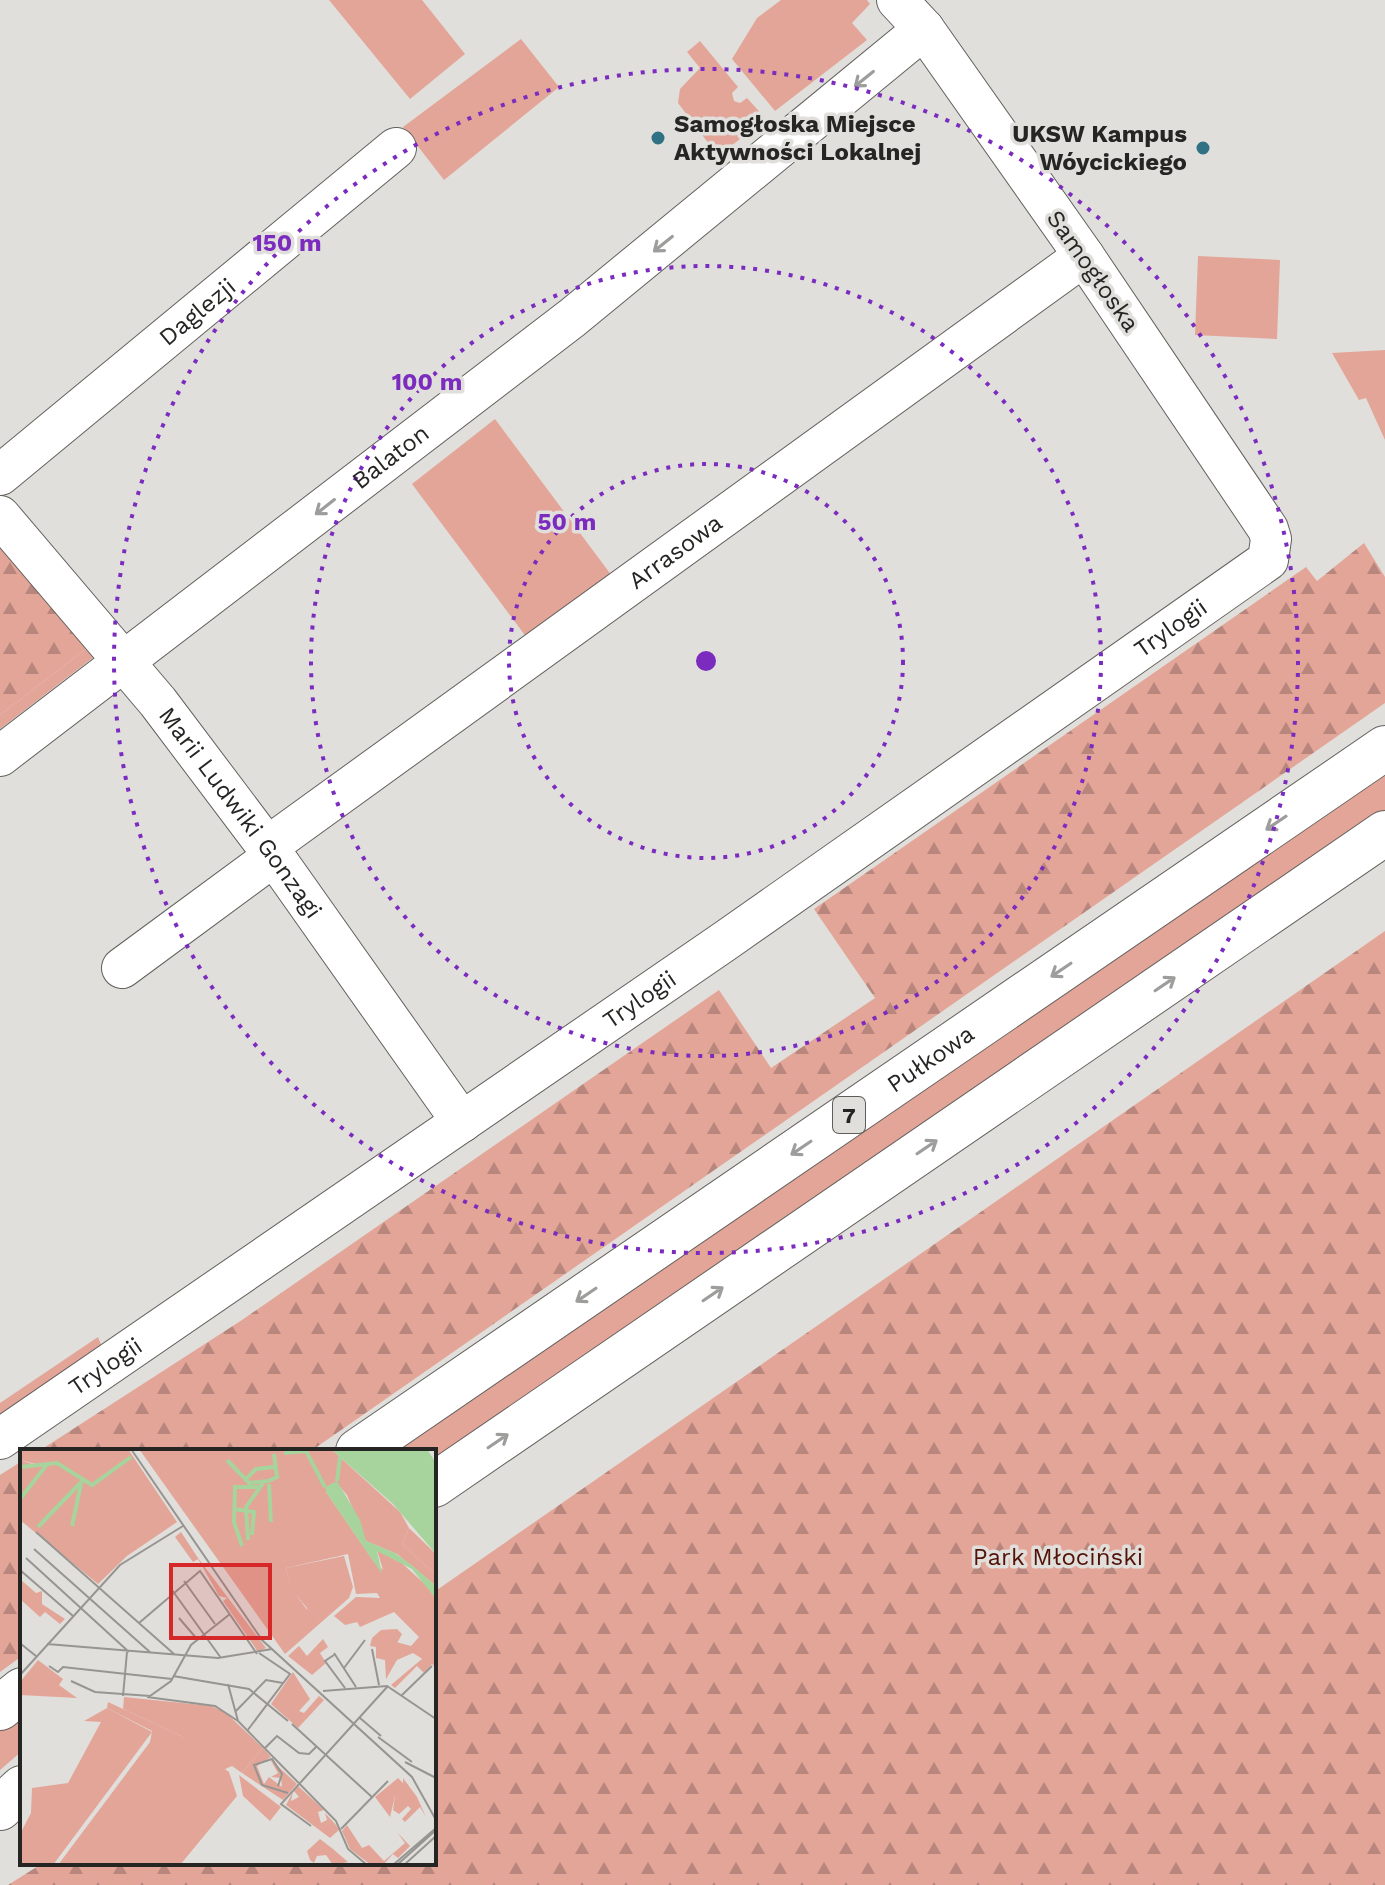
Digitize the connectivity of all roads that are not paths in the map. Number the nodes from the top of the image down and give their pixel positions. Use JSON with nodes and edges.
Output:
{"nodes":[{"id":1,"x":897,"y":0,"type":"edge"},
{"id":2,"x":924,"y":29,"type":"junction"},
{"id":3,"x":396,"y":148,"type":"dead end"},
{"id":4,"x":1084,"y":256,"type":"junction"},
{"id":5,"x":0,"y":475,"type":"edge"},
{"id":6,"x":0,"y":516,"type":"edge"},
{"id":7,"x":1271,"y":551,"type":"joint"},
{"id":8,"x":122,"y":663,"type":"junction"},
{"id":9,"x":1385,"y":748,"type":"edge"},
{"id":10,"x":0,"y":756,"type":"edge"},
{"id":11,"x":1385,"y":833,"type":"edge"},
{"id":12,"x":270,"y":851,"type":"junction"},
{"id":13,"x":122,"y":968,"type":"dead end"},
{"id":14,"x":462,"y":1122,"type":"junction"},
{"id":15,"x":0,"y":1439,"type":"edge"},
{"id":16,"x":361,"y":1449,"type":"edge"},
{"id":17,"x":436,"y":1484,"type":"edge"},
{"id":18,"x":20,"y":1692,"type":"edge"},
{"id":19,"x":0,"y":1708,"type":"edge"},
{"id":20,"x":20,"y":1790,"type":"edge"},
{"id":21,"x":0,"y":1808,"type":"edge"}],
"edges":[{"from":1,"to":2,"type":"street","name":"Samogłoska"},
{"from":2,"to":4,"type":"street","name":"Samogłoska"},
{"from":2,"to":8,"type":"street","name":"Balaton","one_way":true},
{"from":3,"to":5,"type":"street","name":"Daglezji"},
{"from":4,"to":7,"type":"street","name":"Samogłoska"},
{"from":4,"to":12,"type":"street","name":"Arrasowa"},
{"from":6,"to":8,"type":"street","name":"Marii Ludwiki Gonzagi"},
{"from":7,"to":14,"type":"street","name":"Trylogii"},
{"from":8,"to":10,"type":"street","name":"Balaton"},
{"from":8,"to":12,"type":"street","name":"Marii Ludwiki Gonzagi"},
{"from":9,"to":16,"type":"highway","name":"Pułkowa","number":"7","one_way":true},
{"from":17,"to":11,"type":"highway","one_way":true},
{"from":12,"to":13,"type":"street","name":"Arrasowa"},
{"from":12,"to":14,"type":"street","name":"Marii Ludwiki Gonzagi"},
{"from":14,"to":15,"type":"street","name":"Trylogii"},
{"from":18,"to":19,"type":"highway"},
{"from":20,"to":21,"type":"highway"}]}
